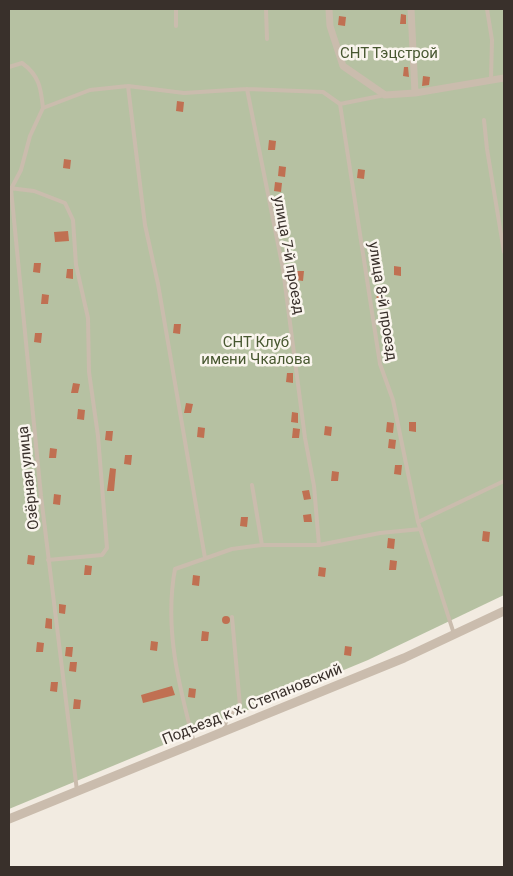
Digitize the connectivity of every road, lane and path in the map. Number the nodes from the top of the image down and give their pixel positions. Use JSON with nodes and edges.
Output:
{"nodes":[{"id":1,"x":176,"y":9,"type":"edge"},
{"id":2,"x":266,"y":9,"type":"edge"},
{"id":3,"x":329,"y":9,"type":"edge"},
{"id":4,"x":411,"y":9,"type":"edge"},
{"id":5,"x":487,"y":9,"type":"edge"},
{"id":6,"x":176,"y":26,"type":"dead end"},
{"id":7,"x":266,"y":39,"type":"dead end"},
{"id":8,"x":9,"y":66,"type":"edge"},
{"id":9,"x":504,"y":78,"type":"edge"},
{"id":10,"x":491,"y":79,"type":"junction"},
{"id":11,"x":128,"y":86,"type":"junction"},
{"id":12,"x":247,"y":89,"type":"junction"},
{"id":13,"x":415,"y":93,"type":"junction"},
{"id":14,"x":385,"y":96,"type":"junction"},
{"id":15,"x":340,"y":104,"type":"junction"},
{"id":16,"x":43,"y":108,"type":"junction"},
{"id":17,"x":484,"y":120,"type":"dead end"},
{"id":18,"x":10,"y":188,"type":"edge"},
{"id":19,"x":504,"y":252,"type":"edge"},
{"id":20,"x":504,"y":481,"type":"edge"},
{"id":21,"x":252,"y":485,"type":"dead end"},
{"id":22,"x":418,"y":522,"type":"junction"},
{"id":23,"x":421,"y":529,"type":"junction"},
{"id":24,"x":262,"y":544,"type":"junction"},
{"id":25,"x":319,"y":545,"type":"junction"},
{"id":26,"x":205,"y":558,"type":"junction"},
{"id":27,"x":48,"y":560,"type":"junction"},
{"id":28,"x":504,"y":611,"type":"edge"},
{"id":29,"x":232,"y":618,"type":"dead end"},
{"id":30,"x":454,"y":634,"type":"junction"},
{"id":31,"x":224,"y":730,"type":"junction"},
{"id":32,"x":194,"y":743,"type":"junction"},
{"id":33,"x":77,"y":791,"type":"junction"},
{"id":34,"x":9,"y":819,"type":"edge"}],
"edges":[{"from":1,"to":6,"type":"lane"},
{"from":2,"to":7,"type":"lane"},
{"from":3,"to":14,"type":"street"},
{"from":4,"to":13,"type":"street"},
{"from":5,"to":10,"type":"lane"},
{"from":8,"to":16,"type":"lane"},
{"from":9,"to":10,"type":"street"},
{"from":10,"to":13,"type":"street"},
{"from":11,"to":12,"type":"lane"},
{"from":11,"to":16,"type":"lane"},
{"from":11,"to":26,"type":"lane"},
{"from":12,"to":15,"type":"lane"},
{"from":12,"to":25,"type":"lane","name":"улица 7-й проезд"},
{"from":13,"to":14,"type":"street"},
{"from":14,"to":15,"type":"lane"},
{"from":15,"to":22,"type":"lane","name":"улица 8-й проезд"},
{"from":16,"to":18,"type":"lane","name":"Озёрная улица"},
{"from":17,"to":19,"type":"lane"},
{"from":18,"to":27,"type":"lane","name":"Озёрная улица"},
{"from":18,"to":27,"type":"lane"},
{"from":20,"to":22,"type":"lane"},
{"from":21,"to":24,"type":"lane"},
{"from":22,"to":23,"type":"lane","name":"улица 8-й проезд"},
{"from":23,"to":25,"type":"lane"},
{"from":23,"to":30,"type":"lane","name":"улица 8-й проезд"},
{"from":24,"to":25,"type":"lane"},
{"from":24,"to":26,"type":"lane"},
{"from":26,"to":32,"type":"lane"},
{"from":27,"to":33,"type":"lane","name":"Озёрная улица"},
{"from":28,"to":30,"type":"street","name":"Подъезд к х. Степановский"},
{"from":29,"to":31,"type":"lane"},
{"from":30,"to":31,"type":"street","name":"Подъезд к х. Степановский"},
{"from":31,"to":32,"type":"street","name":"Подъезд к х. Степановский"},
{"from":32,"to":33,"type":"street","name":"Подъезд к х. Степановский"},
{"from":33,"to":34,"type":"street","name":"Подъезд к х. Степановский"}]}
